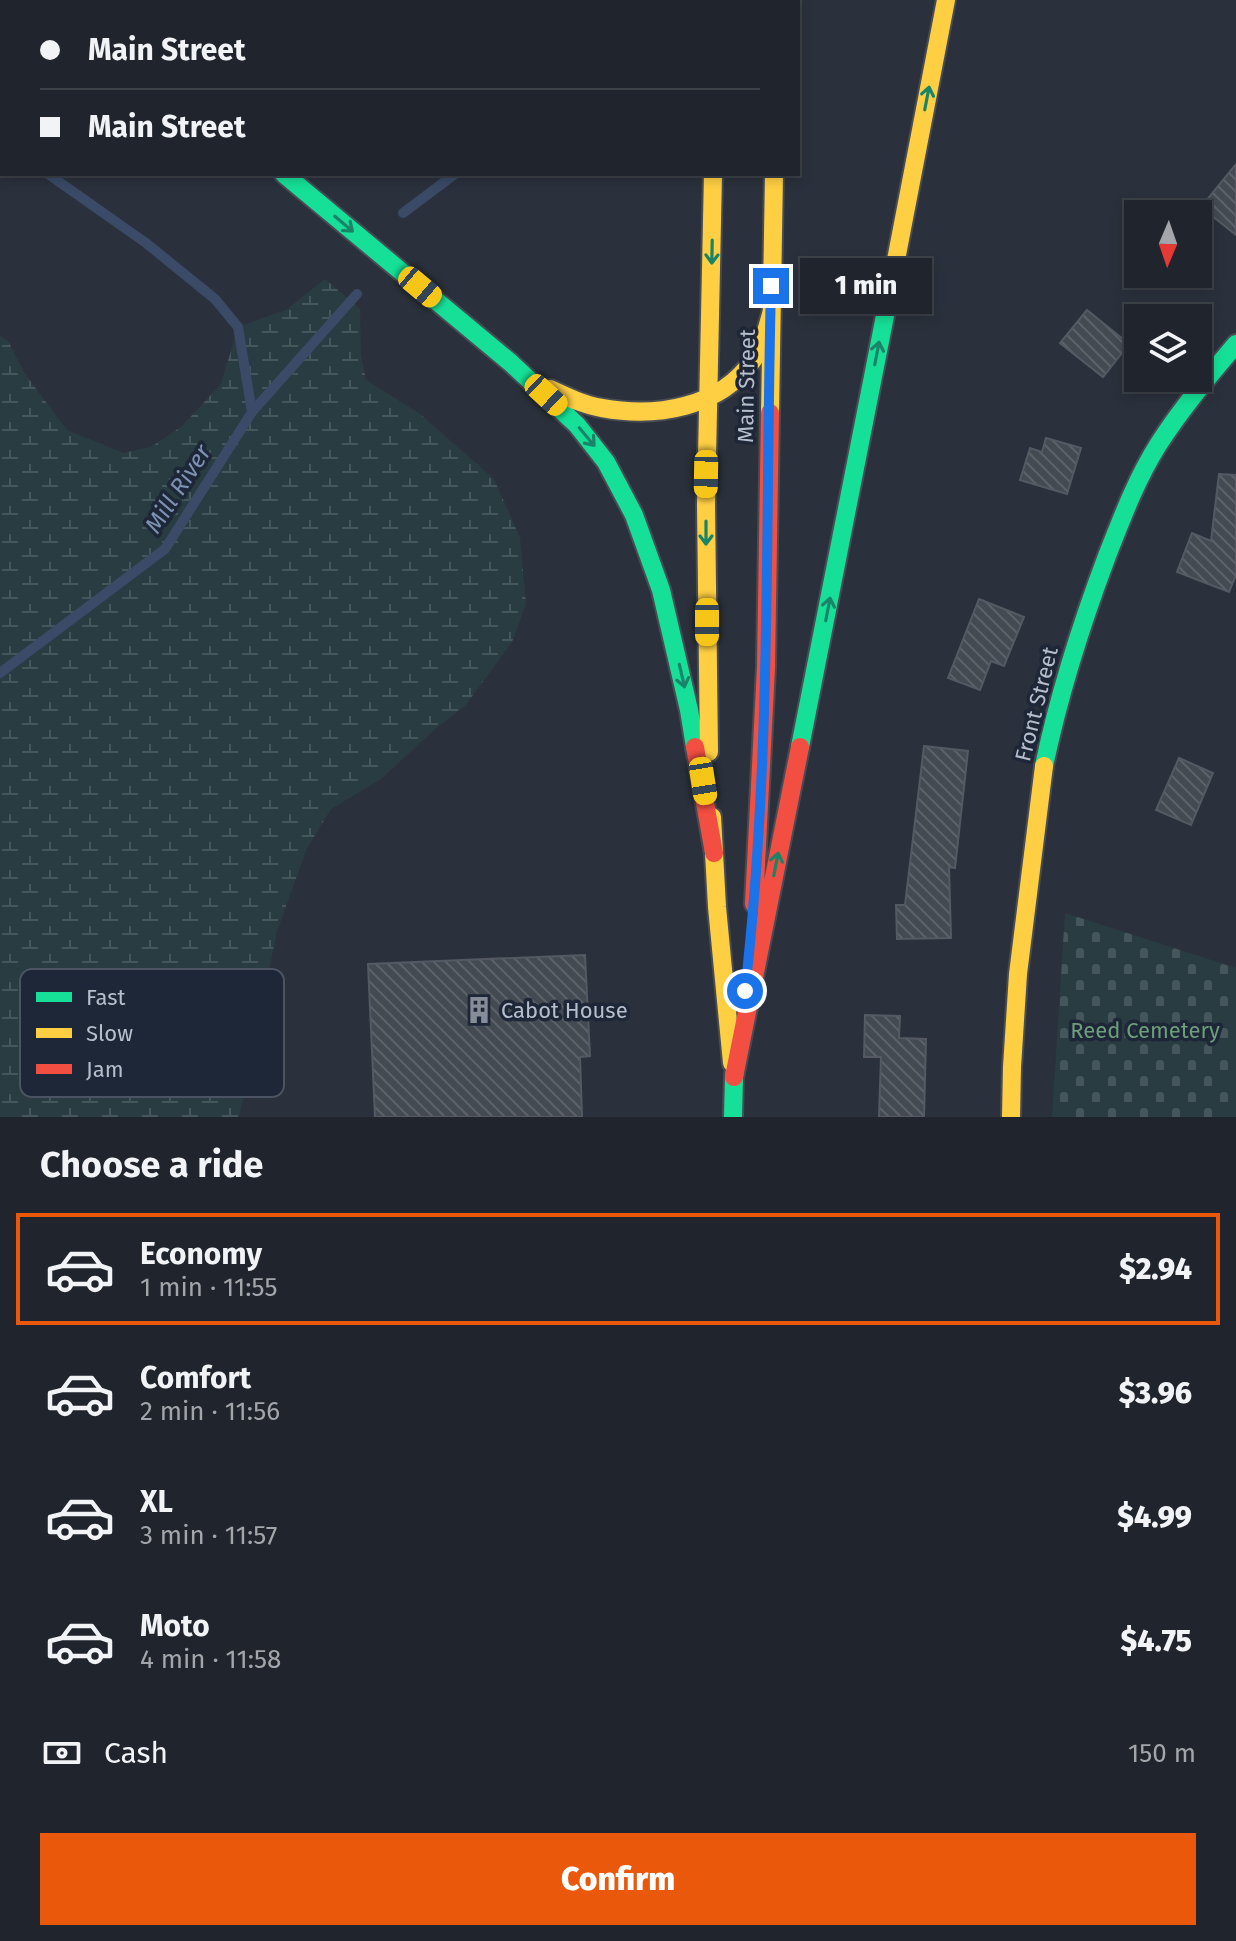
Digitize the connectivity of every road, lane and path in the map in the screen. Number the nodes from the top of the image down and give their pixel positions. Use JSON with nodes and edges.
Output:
{"nodes":[{"id":1,"x":946,"y":0,"type":"edge"},
{"id":2,"x":286,"y":176,"type":"edge"},
{"id":3,"x":713,"y":176,"type":"edge"},
{"id":4,"x":774,"y":176,"type":"edge"},
{"id":5,"x":771,"y":314,"type":"junction"},
{"id":6,"x":1236,"y":344,"type":"edge"},
{"id":7,"x":511,"y":363,"type":"junction"},
{"id":8,"x":708,"y":399,"type":"junction"},
{"id":9,"x":714,"y":853,"type":"junction"},
{"id":10,"x":734,"y":1077,"type":"junction"},
{"id":11,"x":733,"y":1117,"type":"edge"},
{"id":12,"x":1011,"y":1117,"type":"edge"}],
"edges":[{"from":10,"to":1,"type":"main road","one_way":true},
{"from":2,"to":7,"type":"main road","one_way":true},
{"from":3,"to":8,"type":"main road","name":"Main Street","one_way":true},
{"from":4,"to":5,"type":"main road","name":"Main Street"},
{"from":5,"to":8,"type":"main road"},
{"from":5,"to":10,"type":"main road","name":"Main Street"},
{"from":6,"to":12,"type":"main road","name":"Front Street"},
{"from":7,"to":8,"type":"main road"},
{"from":7,"to":9,"type":"main road","one_way":true},
{"from":8,"to":9,"type":"main road","name":"Main Street","one_way":true},
{"from":9,"to":10,"type":"main road","name":"Main Street"},
{"from":10,"to":11,"type":"main road","name":"Main Street"}]}
